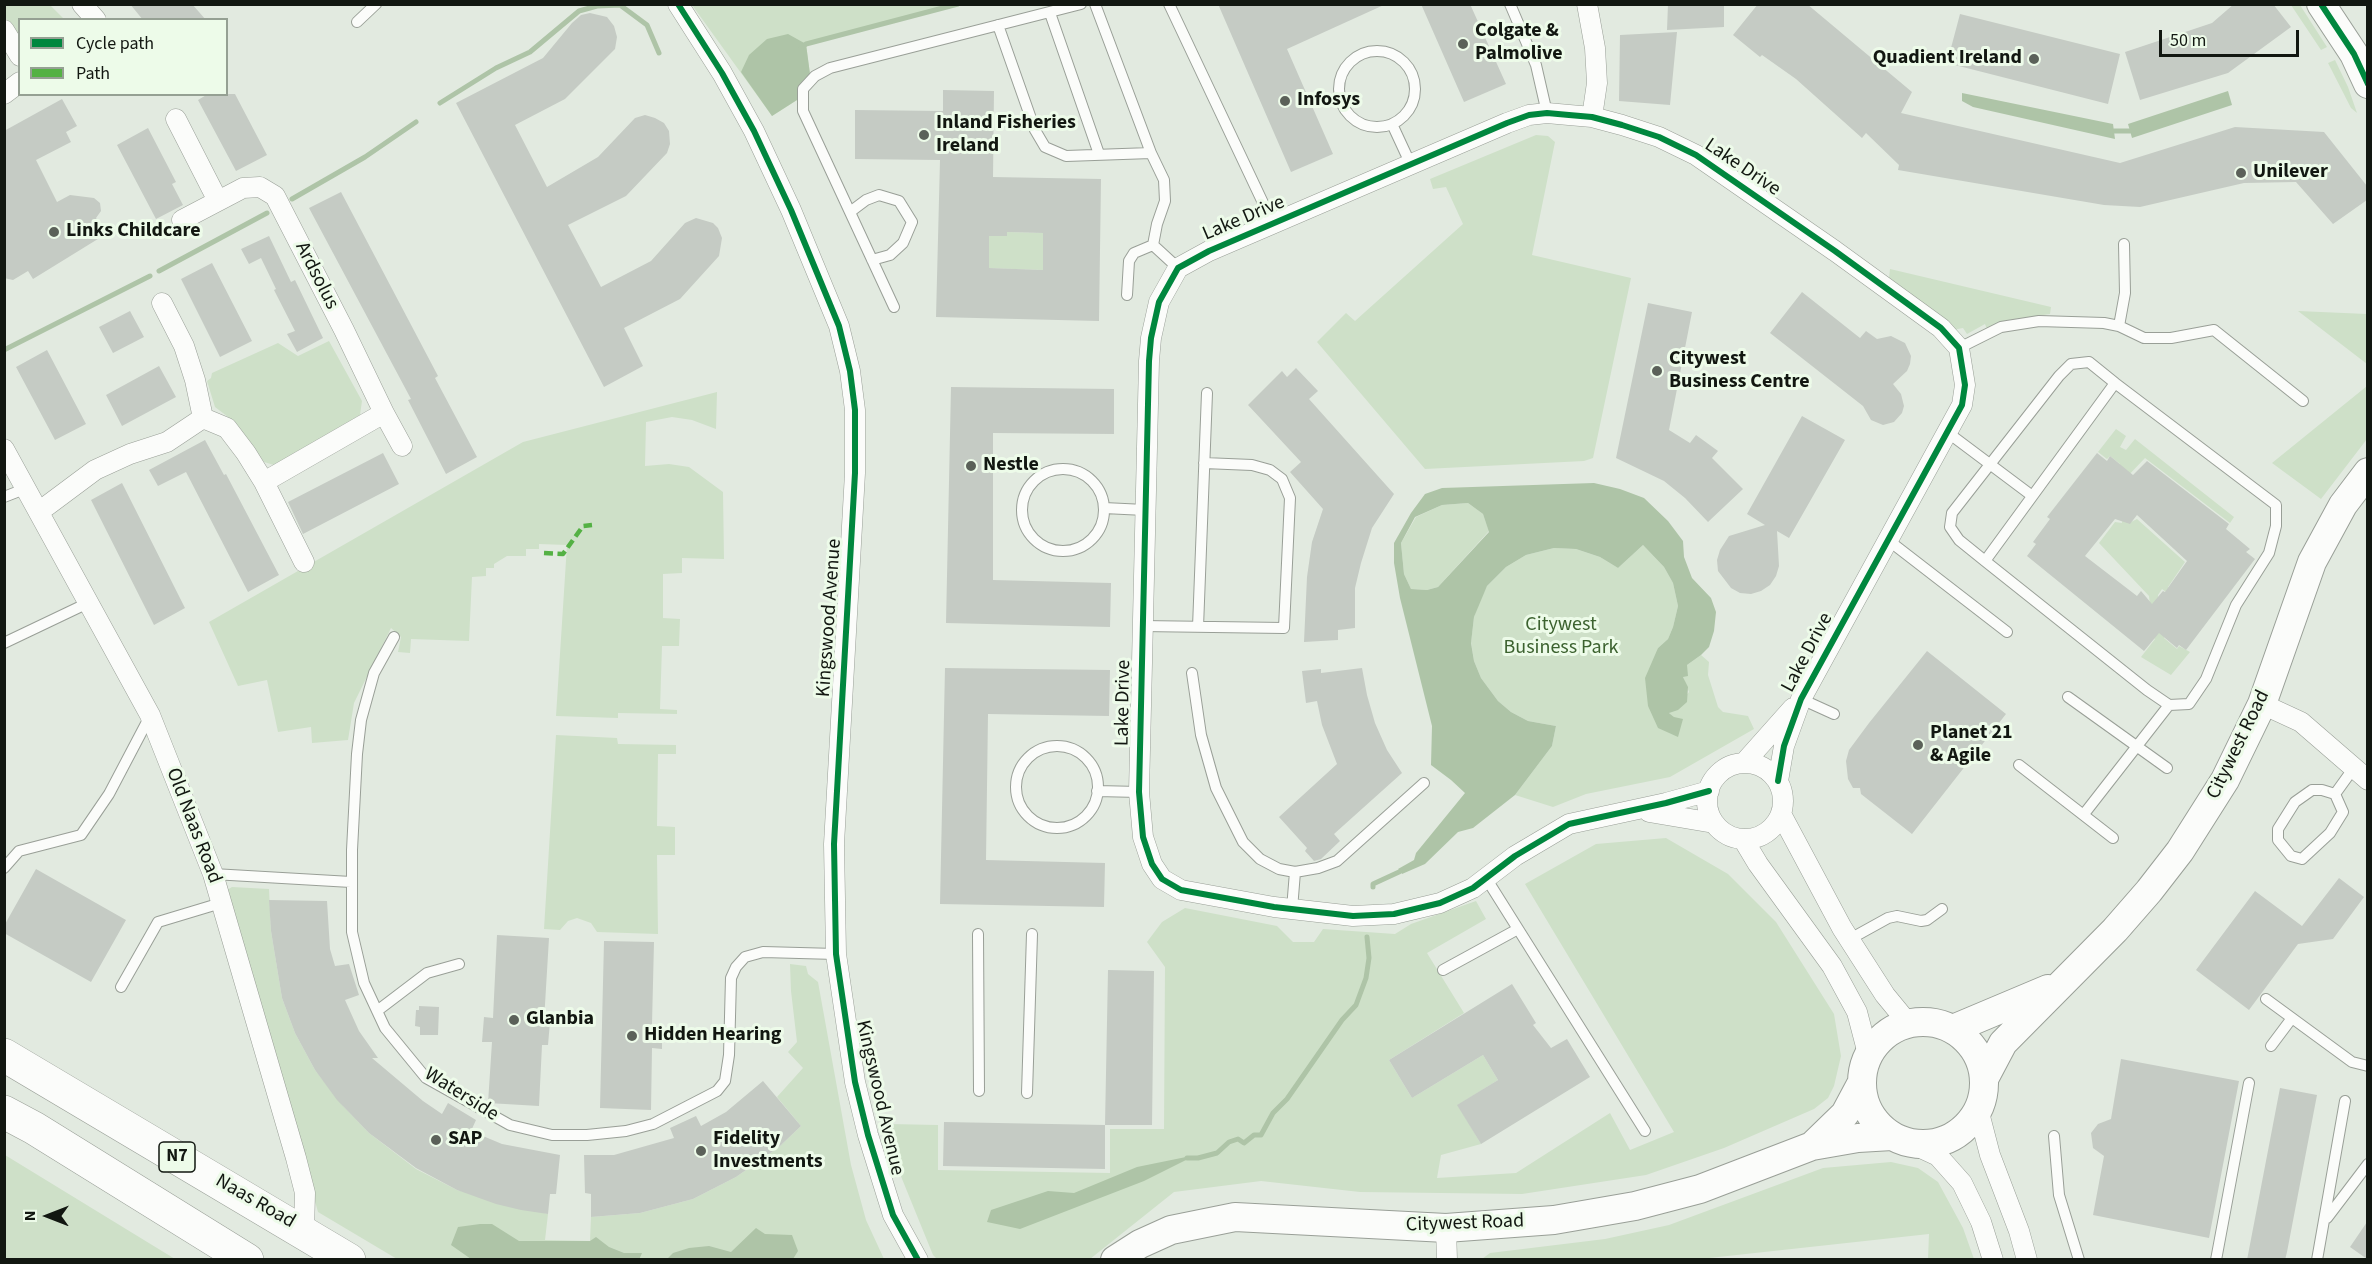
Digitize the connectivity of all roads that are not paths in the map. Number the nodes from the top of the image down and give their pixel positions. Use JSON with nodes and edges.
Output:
{"nodes":[{"id":1,"x":82,"y":4,"type":"edge"},
{"id":2,"x":376,"y":4,"type":"edge"},
{"id":3,"x":678,"y":4,"type":"edge"},
{"id":4,"x":1081,"y":4,"type":"edge"},
{"id":5,"x":1095,"y":4,"type":"edge"},
{"id":6,"x":1169,"y":4,"type":"edge"},
{"id":7,"x":1510,"y":4,"type":"edge"},
{"id":8,"x":1587,"y":4,"type":"edge"},
{"id":9,"x":2321,"y":4,"type":"edge"},
{"id":10,"x":1050,"y":13,"type":"junction"},
{"id":11,"x":94,"y":18,"type":"edge"},
{"id":12,"x":357,"y":22,"type":"dead end"},
{"id":13,"x":998,"y":26,"type":"junction"},
{"id":14,"x":4,"y":30,"type":"edge"},
{"id":15,"x":18,"y":53,"type":"edge"},
{"id":16,"x":2366,"y":75,"type":"edge"},
{"id":17,"x":18,"y":84,"type":"edge"},
{"id":18,"x":4,"y":94,"type":"edge"},
{"id":19,"x":1547,"y":113,"type":"junction"},
{"id":20,"x":1592,"y":117,"type":"junction"},
{"id":21,"x":176,"y":119,"type":"dead end"},
{"id":22,"x":1392,"y":124,"type":"junction"},
{"id":23,"x":1151,"y":153,"type":"junction"},
{"id":24,"x":1099,"y":154,"type":"junction"},
{"id":25,"x":1411,"y":165,"type":"junction"},
{"id":26,"x":218,"y":201,"type":"junction"},
{"id":27,"x":850,"y":212,"type":"junction"},
{"id":28,"x":182,"y":220,"type":"dead end"},
{"id":29,"x":1273,"y":224,"type":"junction"},
{"id":30,"x":2124,"y":244,"type":"dead end"},
{"id":31,"x":1154,"y":245,"type":"junction"},
{"id":32,"x":872,"y":260,"type":"junction"},
{"id":33,"x":1179,"y":268,"type":"junction"},
{"id":34,"x":1127,"y":295,"type":"dead end"},
{"id":35,"x":162,"y":303,"type":"dead end"},
{"id":36,"x":894,"y":308,"type":"dead end"},
{"id":37,"x":2119,"y":326,"type":"junction"},
{"id":38,"x":1959,"y":348,"type":"junction"},
{"id":39,"x":2115,"y":383,"type":"junction"},
{"id":40,"x":1207,"y":393,"type":"dead end"},
{"id":41,"x":2303,"y":402,"type":"dead end"},
{"id":42,"x":384,"y":413,"type":"junction"},
{"id":43,"x":203,"y":418,"type":"junction"},
{"id":44,"x":1947,"y":432,"type":"junction"},
{"id":45,"x":402,"y":446,"type":"dead end"},
{"id":46,"x":4,"y":449,"type":"edge"},
{"id":47,"x":1204,"y":463,"type":"junction"},
{"id":48,"x":1989,"y":465,"type":"junction"},
{"id":49,"x":2367,"y":472,"type":"edge"},
{"id":50,"x":264,"y":482,"type":"junction"},
{"id":51,"x":27,"y":488,"type":"junction"},
{"id":52,"x":2031,"y":495,"type":"junction"},
{"id":53,"x":4,"y":497,"type":"edge"},
{"id":54,"x":1104,"y":508,"type":"junction"},
{"id":55,"x":1145,"y":510,"type":"junction"},
{"id":56,"x":40,"y":512,"type":"junction"},
{"id":57,"x":1888,"y":540,"type":"junction"},
{"id":58,"x":1985,"y":561,"type":"junction"},
{"id":59,"x":304,"y":562,"type":"dead end"},
{"id":60,"x":90,"y":602,"type":"junction"},
{"id":61,"x":1142,"y":626,"type":"junction"},
{"id":62,"x":1198,"y":627,"type":"junction"},
{"id":63,"x":2007,"y":632,"type":"dead end"},
{"id":64,"x":394,"y":637,"type":"dead end"},
{"id":65,"x":4,"y":643,"type":"edge"},
{"id":66,"x":1192,"y":673,"type":"dead end"},
{"id":67,"x":2068,"y":697,"type":"dead end"},
{"id":68,"x":1801,"y":699,"type":"junction"},
{"id":69,"x":2262,"y":704,"type":"junction"},
{"id":70,"x":2169,"y":705,"type":"junction"},
{"id":71,"x":1834,"y":714,"type":"dead end"},
{"id":72,"x":150,"y":715,"type":"junction"},
{"id":73,"x":2135,"y":746,"type":"junction"},
{"id":74,"x":1744,"y":763,"type":"junction"},
{"id":75,"x":2019,"y":765,"type":"dead end"},
{"id":76,"x":2167,"y":768,"type":"dead end"},
{"id":77,"x":2360,"y":775,"type":"edge"},
{"id":78,"x":1778,"y":781,"type":"junction"},
{"id":79,"x":1425,"y":783,"type":"dead end"},
{"id":80,"x":1097,"y":791,"type":"junction"},
{"id":81,"x":1708,"y":791,"type":"junction"},
{"id":82,"x":1139,"y":792,"type":"junction"},
{"id":83,"x":2335,"y":794,"type":"junction"},
{"id":84,"x":1634,"y":810,"type":"junction"},
{"id":85,"x":1781,"y":814,"type":"junction"},
{"id":86,"x":2084,"y":814,"type":"junction"},
{"id":87,"x":1714,"y":823,"type":"junction"},
{"id":88,"x":2113,"y":838,"type":"dead end"},
{"id":89,"x":1743,"y":839,"type":"junction"},
{"id":90,"x":4,"y":868,"type":"edge"},
{"id":91,"x":1295,"y":872,"type":"junction"},
{"id":92,"x":213,"y":874,"type":"junction"},
{"id":93,"x":1486,"y":878,"type":"junction"},
{"id":94,"x":351,"y":882,"type":"junction"},
{"id":95,"x":221,"y":903,"type":"junction"},
{"id":96,"x":1292,"y":909,"type":"junction"},
{"id":97,"x":1942,"y":909,"type":"dead end"},
{"id":98,"x":1518,"y":929,"type":"junction"},
{"id":99,"x":978,"y":934,"type":"dead end"},
{"id":100,"x":1032,"y":934,"type":"dead end"},
{"id":101,"x":1850,"y":939,"type":"junction"},
{"id":102,"x":836,"y":954,"type":"junction"},
{"id":103,"x":459,"y":964,"type":"dead end"},
{"id":104,"x":1443,"y":970,"type":"dead end"},
{"id":105,"x":2058,"y":985,"type":"junction"},
{"id":106,"x":122,"y":987,"type":"dead end"},
{"id":107,"x":2266,"y":999,"type":"dead end"},
{"id":108,"x":377,"y":1011,"type":"junction"},
{"id":109,"x":2292,"y":1018,"type":"junction"},
{"id":110,"x":1908,"y":1023,"type":"junction"},
{"id":111,"x":1953,"y":1029,"type":"junction"},
{"id":112,"x":2271,"y":1046,"type":"dead end"},
{"id":113,"x":1868,"y":1054,"type":"junction"},
{"id":114,"x":4,"y":1055,"type":"edge"},
{"id":115,"x":2367,"y":1065,"type":"edge"},
{"id":116,"x":1984,"y":1079,"type":"junction"},
{"id":117,"x":2249,"y":1083,"type":"dead end"},
{"id":118,"x":1861,"y":1084,"type":"junction"},
{"id":119,"x":979,"y":1091,"type":"dead end"},
{"id":120,"x":1028,"y":1093,"type":"dead end"},
{"id":121,"x":2345,"y":1101,"type":"dead end"},
{"id":122,"x":1978,"y":1109,"type":"junction"},
{"id":123,"x":4,"y":1112,"type":"edge"},
{"id":124,"x":34,"y":1128,"type":"junction"},
{"id":125,"x":1646,"y":1131,"type":"dead end"},
{"id":126,"x":2054,"y":1136,"type":"dead end"},
{"id":127,"x":1901,"y":1139,"type":"junction"},
{"id":128,"x":1812,"y":1146,"type":"junction"},
{"id":129,"x":2367,"y":1164,"type":"edge"},
{"id":130,"x":2325,"y":1221,"type":"junction"},
{"id":131,"x":1446,"y":1228,"type":"junction"},
{"id":132,"x":304,"y":1231,"type":"junction"},
{"id":133,"x":2320,"y":1259,"type":"edge"},
{"id":134,"x":221,"y":1260,"type":"edge"},
{"id":135,"x":248,"y":1260,"type":"edge"},
{"id":136,"x":349,"y":1260,"type":"edge"},
{"id":137,"x":918,"y":1260,"type":"edge"},
{"id":138,"x":1115,"y":1260,"type":"edge"},
{"id":139,"x":1447,"y":1260,"type":"edge"},
{"id":140,"x":1993,"y":1260,"type":"edge"},
{"id":141,"x":2027,"y":1260,"type":"edge"},
{"id":142,"x":2079,"y":1260,"type":"edge"},
{"id":143,"x":2216,"y":1260,"type":"edge"}],
"edges":[{"from":1,"to":11,"type":"street"},
{"from":2,"to":12,"type":"lane"},
{"from":3,"to":102,"type":"street","name":"Kingswood Avenue"},
{"from":4,"to":10,"type":"lane"},
{"from":5,"to":23,"type":"lane"},
{"from":6,"to":29,"type":"lane"},
{"from":7,"to":19,"type":"lane"},
{"from":8,"to":20,"type":"street"},
{"from":9,"to":16,"type":"main road"},
{"from":10,"to":13,"type":"lane"},
{"from":10,"to":24,"type":"lane"},
{"from":13,"to":24,"type":"lane"},
{"from":13,"to":27,"type":"lane"},
{"from":14,"to":15,"type":"street"},
{"from":17,"to":18,"type":"street"},
{"from":19,"to":20,"type":"street","name":"Lake Drive"},
{"from":19,"to":25,"type":"street","name":"Lake Drive"},
{"from":20,"to":38,"type":"street","name":"Lake Drive"},
{"from":21,"to":26,"type":"street"},
{"from":22,"to":22,"type":"lane"},
{"from":22,"to":25,"type":"lane"},
{"from":23,"to":24,"type":"lane"},
{"from":23,"to":31,"type":"lane"},
{"from":25,"to":29,"type":"street","name":"Lake Drive"},
{"from":26,"to":28,"type":"street","name":"Ardsolus"},
{"from":26,"to":42,"type":"street","name":"Ardsolus"},
{"from":27,"to":32,"type":"lane"},
{"from":27,"to":32,"type":"lane"},
{"from":29,"to":33,"type":"street","name":"Lake Drive"},
{"from":30,"to":37,"type":"lane"},
{"from":31,"to":33,"type":"lane"},
{"from":31,"to":34,"type":"lane"},
{"from":32,"to":36,"type":"lane"},
{"from":33,"to":55,"type":"street","name":"Lake Drive"},
{"from":35,"to":43,"type":"street"},
{"from":37,"to":38,"type":"lane"},
{"from":37,"to":41,"type":"lane"},
{"from":38,"to":44,"type":"street","name":"Lake Drive"},
{"from":39,"to":48,"type":"lane"},
{"from":39,"to":52,"type":"lane"},
{"from":39,"to":70,"type":"lane"},
{"from":40,"to":47,"type":"lane"},
{"from":42,"to":45,"type":"street","name":"Ardsolus"},
{"from":42,"to":50,"type":"street"},
{"from":43,"to":50,"type":"street"},
{"from":43,"to":56,"type":"street"},
{"from":44,"to":48,"type":"lane"},
{"from":44,"to":57,"type":"street","name":"Lake Drive"},
{"from":46,"to":51,"type":"street","name":"Old Naas Road"},
{"from":47,"to":62,"type":"lane"},
{"from":47,"to":62,"type":"lane"},
{"from":48,"to":52,"type":"lane"},
{"from":48,"to":58,"type":"lane"},
{"from":49,"to":69,"type":"main road","name":"Citywest Road"},
{"from":50,"to":59,"type":"street"},
{"from":51,"to":53,"type":"lane"},
{"from":51,"to":56,"type":"street","name":"Old Naas Road"},
{"from":52,"to":58,"type":"lane"},
{"from":54,"to":54,"type":"lane"},
{"from":54,"to":55,"type":"lane"},
{"from":55,"to":61,"type":"street","name":"Lake Drive"},
{"from":56,"to":60,"type":"street","name":"Old Naas Road"},
{"from":57,"to":63,"type":"lane"},
{"from":57,"to":68,"type":"street","name":"Lake Drive"},
{"from":58,"to":70,"type":"lane"},
{"from":60,"to":65,"type":"lane"},
{"from":60,"to":72,"type":"street","name":"Old Naas Road"},
{"from":61,"to":62,"type":"lane"},
{"from":61,"to":82,"type":"street","name":"Lake Drive"},
{"from":64,"to":94,"type":"lane","name":"Waterside"},
{"from":66,"to":91,"type":"lane"},
{"from":67,"to":73,"type":"lane"},
{"from":68,"to":71,"type":"lane"},
{"from":68,"to":74,"type":"street","name":"Lake Drive"},
{"from":68,"to":78,"type":"street","name":"Lake Drive"},
{"from":69,"to":77,"type":"street"},
{"from":69,"to":105,"type":"main road","name":"Citywest Road"},
{"from":70,"to":73,"type":"lane"},
{"from":72,"to":90,"type":"lane"},
{"from":72,"to":92,"type":"street","name":"Old Naas Road"},
{"from":73,"to":76,"type":"lane"},
{"from":73,"to":86,"type":"lane"},
{"from":74,"to":78,"type":"street"},
{"from":74,"to":81,"type":"street"},
{"from":75,"to":86,"type":"lane"},
{"from":77,"to":83,"type":"lane"},
{"from":78,"to":85,"type":"street"},
{"from":79,"to":91,"type":"lane"},
{"from":80,"to":80,"type":"lane"},
{"from":80,"to":82,"type":"lane"},
{"from":81,"to":84,"type":"street","name":"Lake Drive"},
{"from":81,"to":87,"type":"street"},
{"from":82,"to":96,"type":"street","name":"Lake Drive"},
{"from":83,"to":83,"type":"lane"},
{"from":84,"to":87,"type":"street","name":"Lake Drive"},
{"from":84,"to":93,"type":"street","name":"Lake Drive"},
{"from":85,"to":89,"type":"street"},
{"from":85,"to":101,"type":"street"},
{"from":86,"to":88,"type":"lane"},
{"from":87,"to":89,"type":"street"},
{"from":89,"to":113,"type":"street"},
{"from":91,"to":96,"type":"lane"},
{"from":92,"to":94,"type":"lane"},
{"from":92,"to":95,"type":"street","name":"Old Naas Road"},
{"from":93,"to":96,"type":"street","name":"Lake Drive"},
{"from":93,"to":98,"type":"lane"},
{"from":94,"to":108,"type":"lane","name":"Waterside"},
{"from":95,"to":106,"type":"lane"},
{"from":95,"to":132,"type":"street","name":"Old Naas Road"},
{"from":97,"to":101,"type":"lane"},
{"from":98,"to":104,"type":"lane"},
{"from":98,"to":125,"type":"lane"},
{"from":99,"to":119,"type":"lane"},
{"from":100,"to":120,"type":"lane"},
{"from":101,"to":110,"type":"street"},
{"from":102,"to":108,"type":"lane","name":"Waterside"},
{"from":102,"to":137,"type":"street","name":"Kingswood Avenue"},
{"from":103,"to":108,"type":"lane"},
{"from":105,"to":111,"type":"main road","name":"Citywest Road"},
{"from":105,"to":116,"type":"main road","name":"Citywest Road"},
{"from":107,"to":109,"type":"lane"},
{"from":109,"to":112,"type":"lane"},
{"from":109,"to":115,"type":"lane"},
{"from":110,"to":111,"type":"main road"},
{"from":110,"to":113,"type":"main road"},
{"from":111,"to":116,"type":"main road"},
{"from":113,"to":118,"type":"main road"},
{"from":114,"to":132,"type":"highway","name":"Naas Road","number":"N7"},
{"from":116,"to":122,"type":"main road"},
{"from":117,"to":143,"type":"lane"},
{"from":118,"to":127,"type":"main road"},
{"from":118,"to":128,"type":"main road","name":"Citywest Road"},
{"from":121,"to":130,"type":"lane"},
{"from":122,"to":127,"type":"main road"},
{"from":122,"to":141,"type":"street"},
{"from":123,"to":124,"type":"highway","number":"N7"},
{"from":124,"to":134,"type":"highway","number":"N7"},
{"from":124,"to":135,"type":"highway","number":"N7"},
{"from":126,"to":142,"type":"lane"},
{"from":127,"to":128,"type":"main road","name":"Citywest Road"},
{"from":127,"to":140,"type":"street"},
{"from":128,"to":131,"type":"main road","name":"Citywest Road"},
{"from":129,"to":130,"type":"lane"},
{"from":130,"to":133,"type":"lane"},
{"from":131,"to":138,"type":"main road","name":"Citywest Road"},
{"from":131,"to":139,"type":"street"},
{"from":132,"to":136,"type":"highway","name":"Naas Road","number":"N7"}]}
